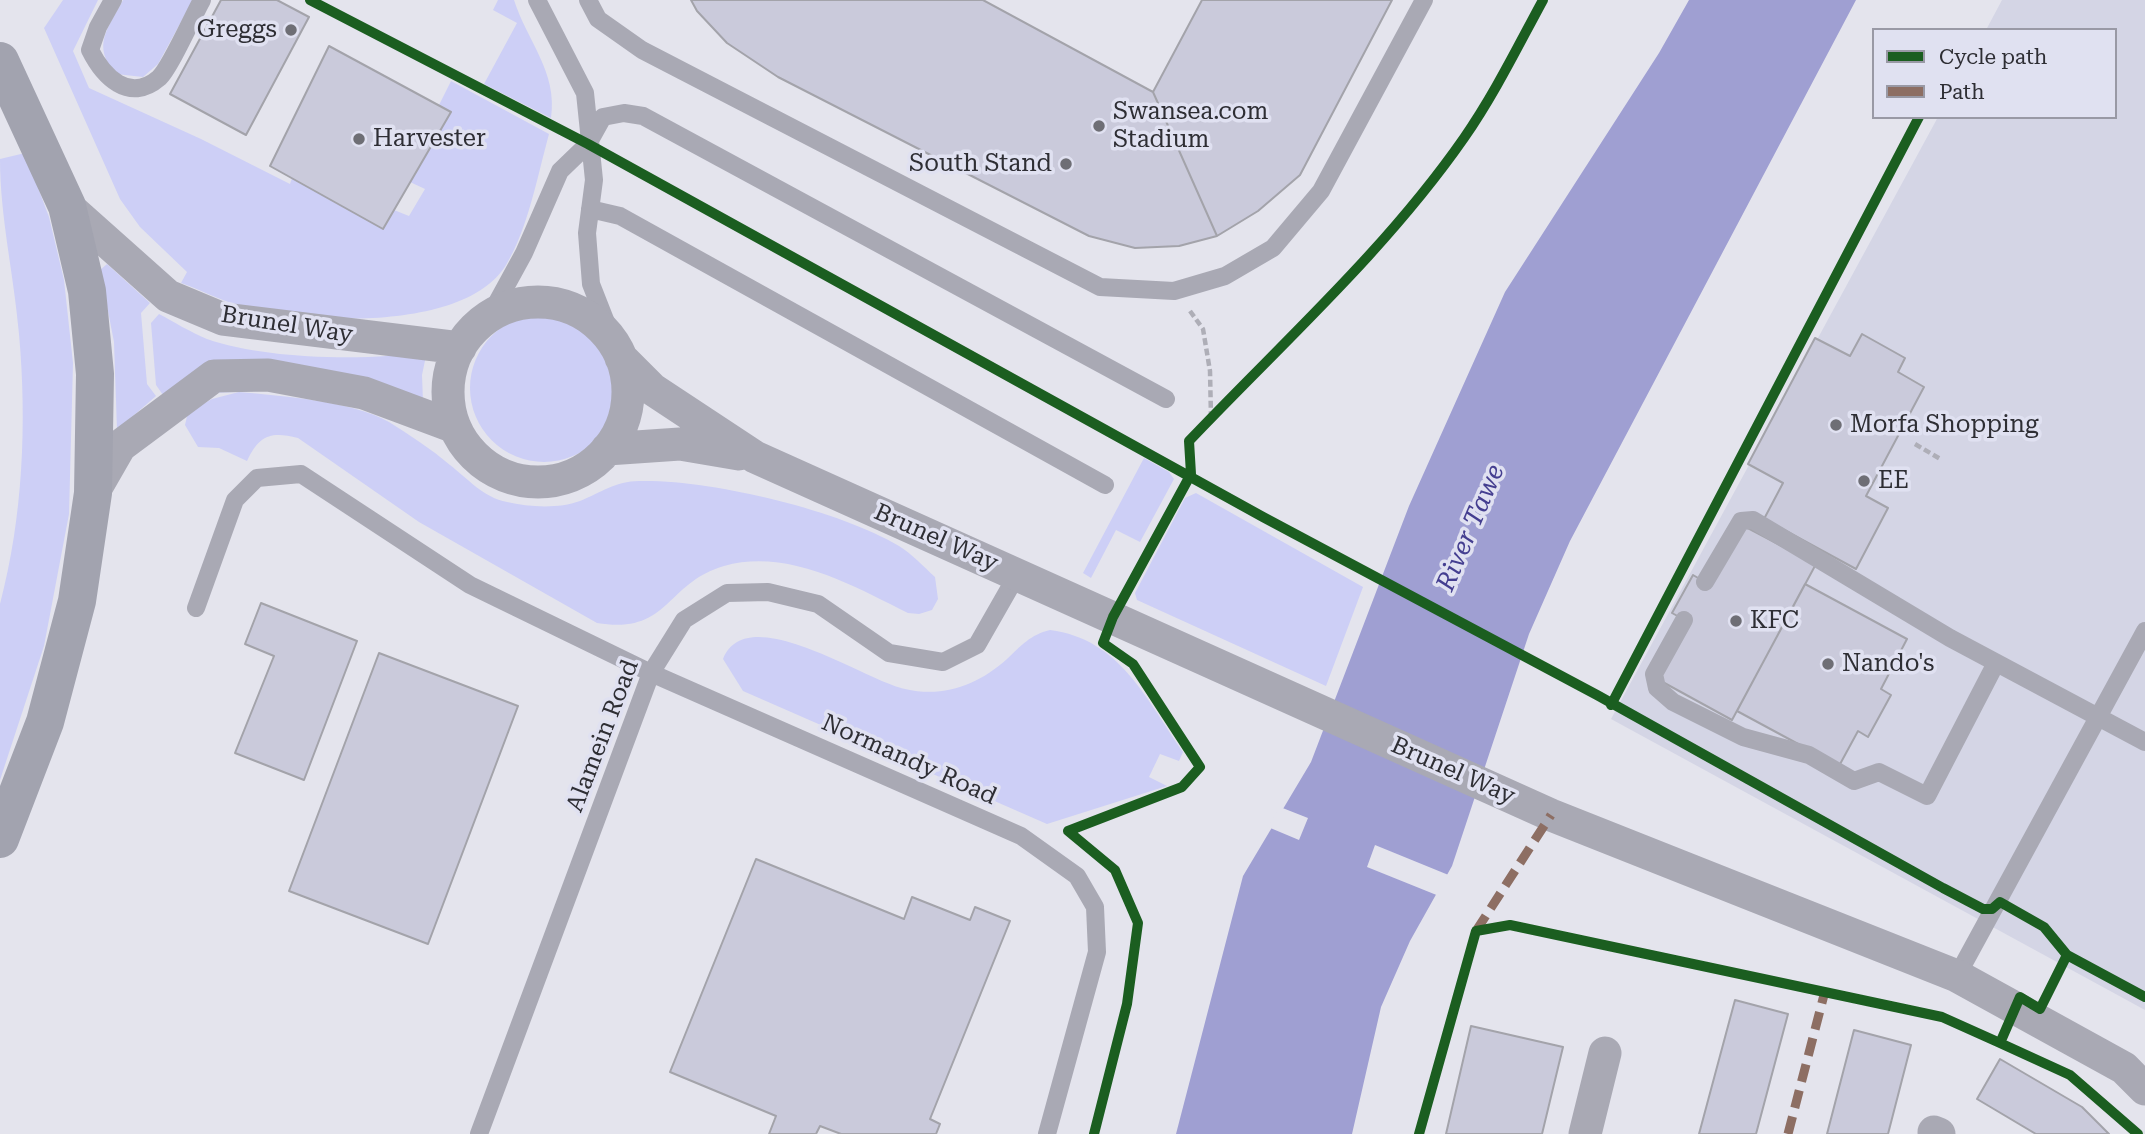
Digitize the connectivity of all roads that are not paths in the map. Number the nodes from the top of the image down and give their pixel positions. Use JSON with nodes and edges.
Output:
{"nodes":[{"id":1,"x":113,"y":0,"type":"edge"},
{"id":2,"x":202,"y":0,"type":"edge"},
{"id":3,"x":537,"y":0,"type":"edge"},
{"id":4,"x":587,"y":0,"type":"edge"},
{"id":5,"x":1424,"y":0,"type":"edge"},
{"id":6,"x":0,"y":61,"type":"edge"},
{"id":7,"x":588,"y":144,"type":"junction"},
{"id":8,"x":67,"y":206,"type":"junction"},
{"id":9,"x":590,"y":209,"type":"junction"},
{"id":10,"x":489,"y":317,"type":"junction"},
{"id":11,"x":460,"y":348,"type":"junction"},
{"id":12,"x":617,"y":349,"type":"junction"},
{"id":13,"x":1166,"y":398,"type":"dead end"},
{"id":14,"x":456,"y":427,"type":"junction"},
{"id":15,"x":607,"y":449,"type":"junction"},
{"id":16,"x":755,"y":457,"type":"junction"},
{"id":17,"x":1105,"y":485,"type":"dead end"},
{"id":18,"x":93,"y":493,"type":"junction"},
{"id":19,"x":1017,"y":575,"type":"junction"},
{"id":20,"x":1705,"y":582,"type":"dead end"},
{"id":21,"x":196,"y":608,"type":"dead end"},
{"id":22,"x":1684,"y":620,"type":"dead end"},
{"id":23,"x":2145,"y":631,"type":"edge"},
{"id":24,"x":1996,"y":663,"type":"junction"},
{"id":25,"x":651,"y":673,"type":"junction"},
{"id":26,"x":2099,"y":719,"type":"junction"},
{"id":27,"x":2145,"y":743,"type":"edge"},
{"id":28,"x":0,"y":839,"type":"edge"},
{"id":29,"x":1957,"y":976,"type":"junction"},
{"id":30,"x":1605,"y":1053,"type":"dead end"},
{"id":31,"x":2145,"y":1089,"type":"edge"},
{"id":32,"x":479,"y":1134,"type":"edge"},
{"id":33,"x":1047,"y":1134,"type":"edge"},
{"id":34,"x":1585,"y":1134,"type":"edge"}],
"edges":[{"from":1,"to":2,"type":"lane"},
{"from":3,"to":7,"type":"lane"},
{"from":4,"to":5,"type":"lane"},
{"from":6,"to":8,"type":"main road"},
{"from":7,"to":9,"type":"lane"},
{"from":7,"to":10,"type":"lane"},
{"from":7,"to":13,"type":"lane"},
{"from":8,"to":11,"type":"street","name":"Brunel Way"},
{"from":8,"to":18,"type":"main road"},
{"from":9,"to":12,"type":"lane"},
{"from":9,"to":17,"type":"lane"},
{"from":10,"to":11,"type":"street","name":"Brunel Way"},
{"from":10,"to":12,"type":"street","name":"Brunel Way"},
{"from":11,"to":14,"type":"street","name":"Brunel Way"},
{"from":12,"to":15,"type":"street","name":"Brunel Way"},
{"from":12,"to":16,"type":"street","name":"Brunel Way"},
{"from":14,"to":15,"type":"street","name":"Brunel Way"},
{"from":14,"to":18,"type":"street"},
{"from":15,"to":16,"type":"street","name":"Brunel Way"},
{"from":16,"to":19,"type":"street","name":"Brunel Way"},
{"from":18,"to":28,"type":"main road"},
{"from":19,"to":25,"type":"lane","name":"Alamein Road"},
{"from":19,"to":29,"type":"street","name":"Brunel Way"},
{"from":20,"to":24,"type":"lane"},
{"from":21,"to":25,"type":"lane","name":"Normandy Road"},
{"from":22,"to":24,"type":"lane"},
{"from":23,"to":26,"type":"lane"},
{"from":24,"to":26,"type":"lane"},
{"from":25,"to":32,"type":"lane","name":"Alamein Road"},
{"from":25,"to":33,"type":"lane","name":"Normandy Road"},
{"from":26,"to":27,"type":"lane"},
{"from":26,"to":29,"type":"lane"},
{"from":29,"to":31,"type":"street","name":"Brunel Way"},
{"from":30,"to":34,"type":"street"}]}
